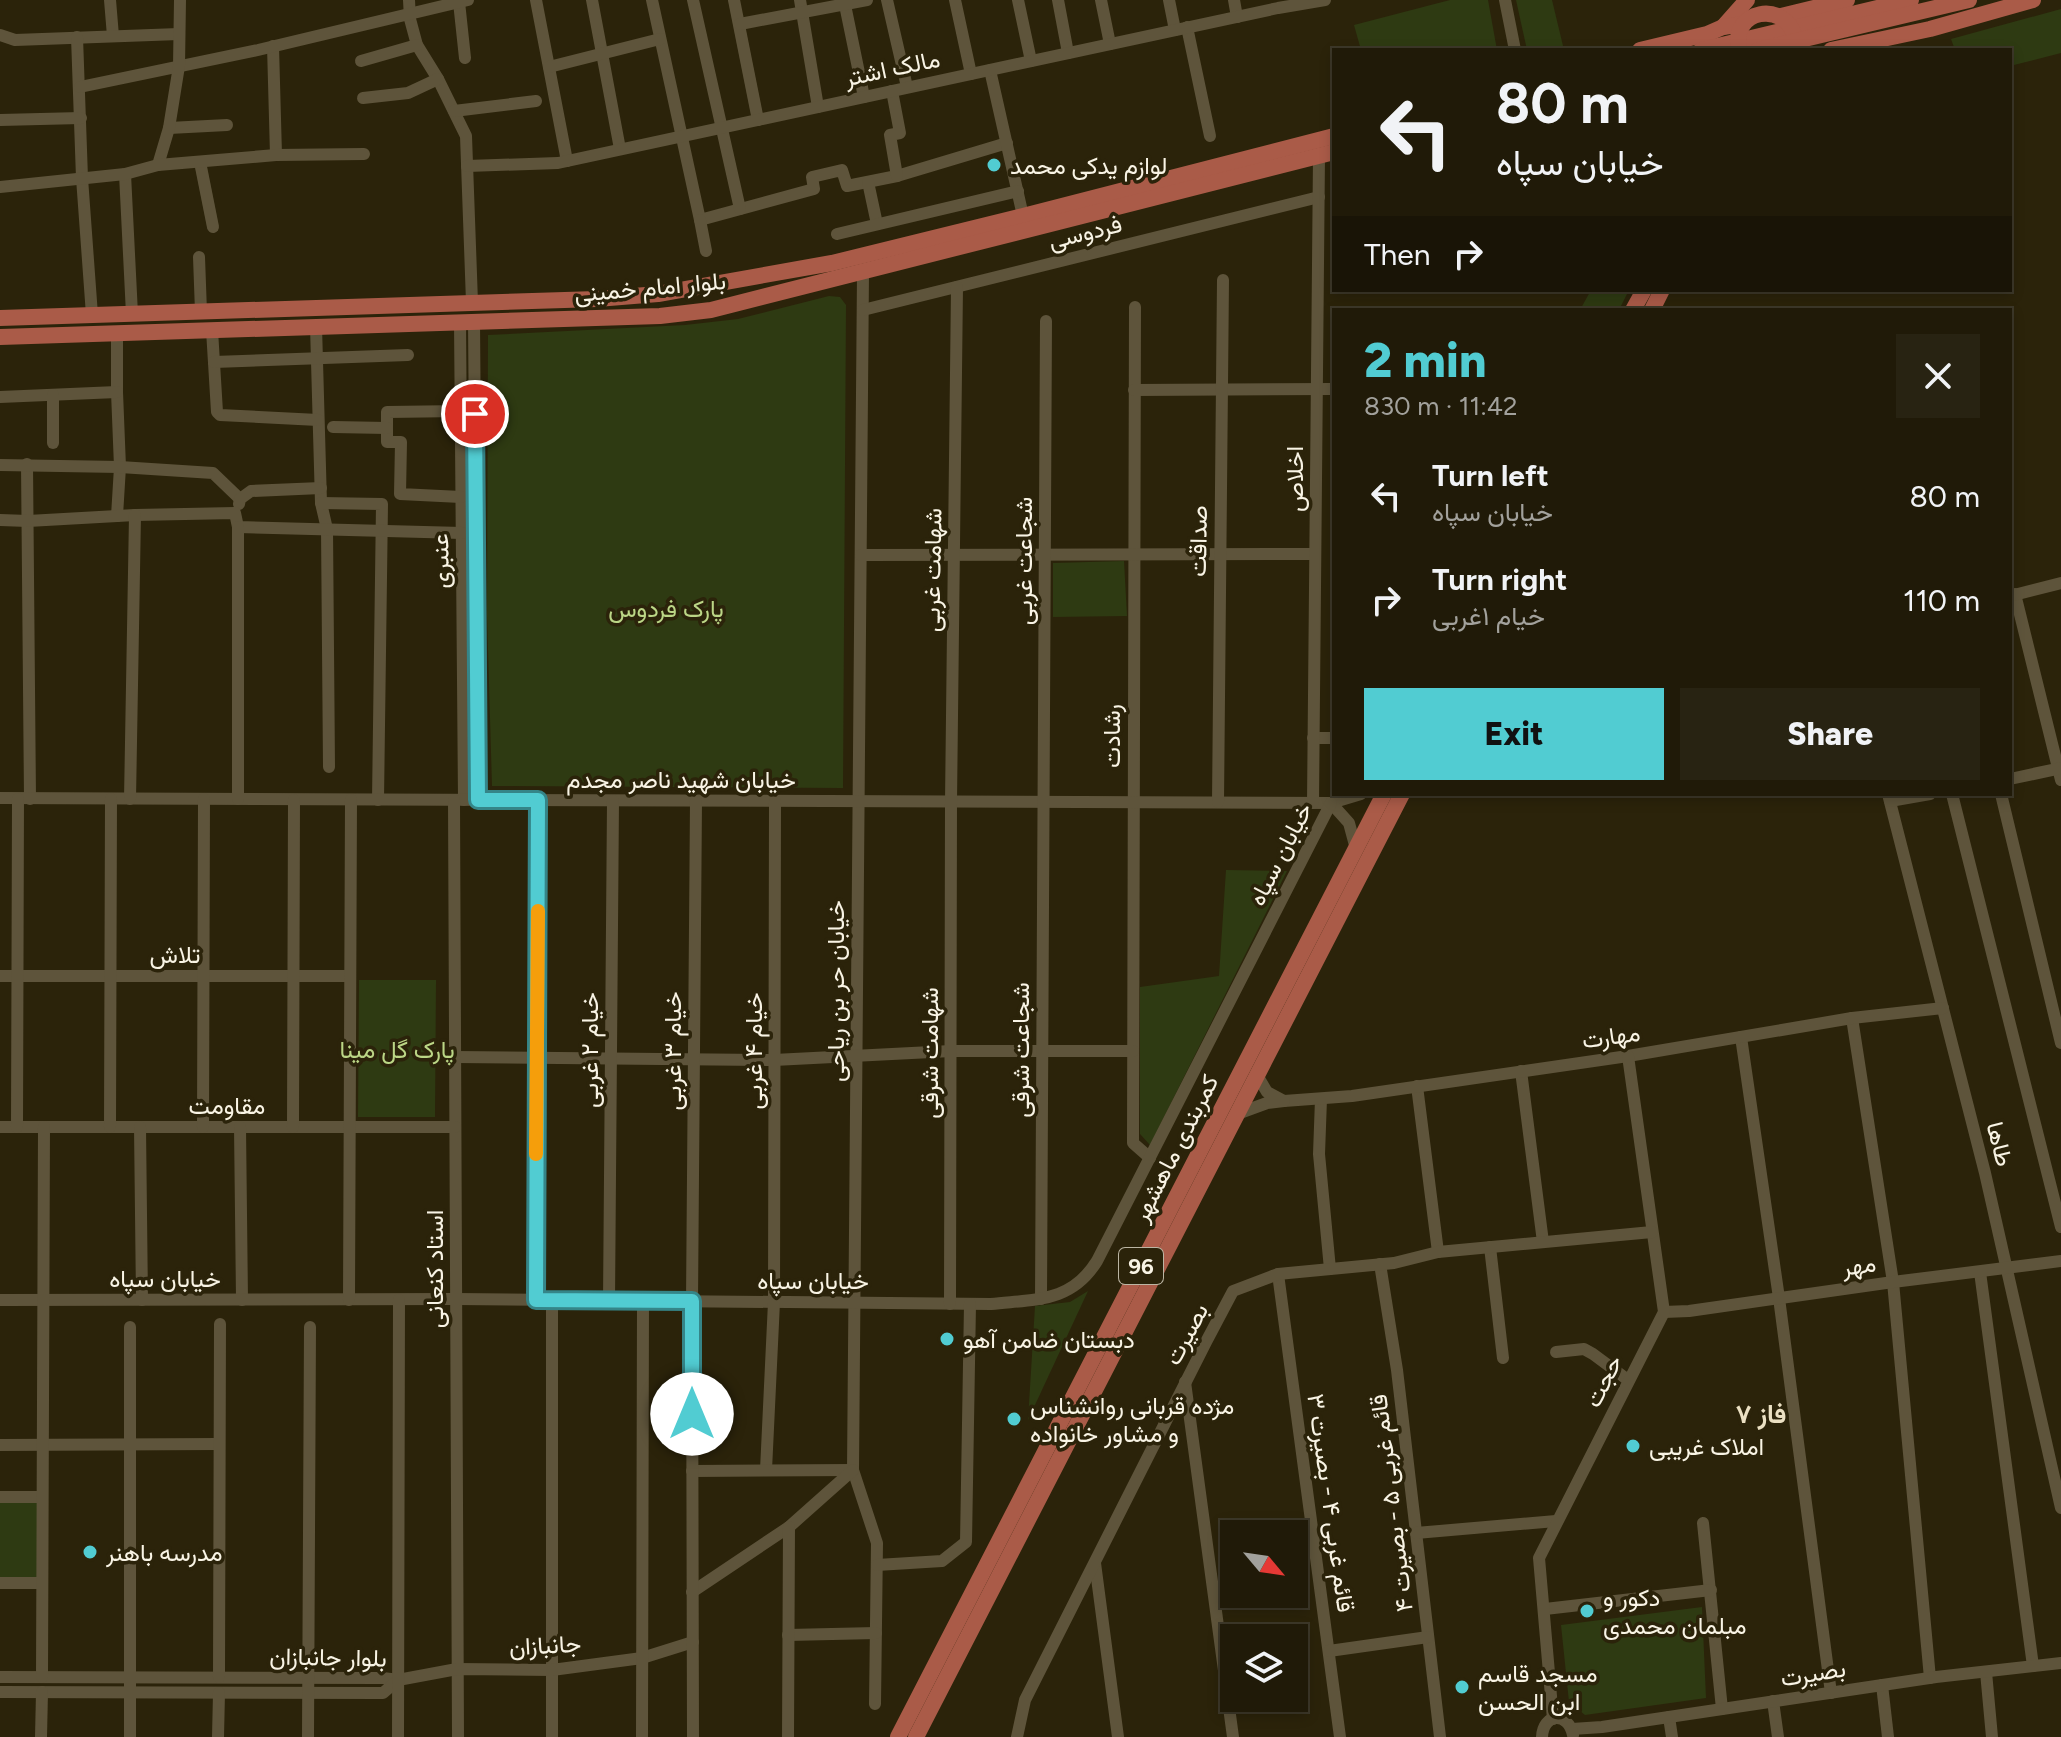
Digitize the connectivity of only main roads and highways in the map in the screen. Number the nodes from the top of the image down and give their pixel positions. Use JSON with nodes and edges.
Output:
{"nodes":[{"id":1,"x":1911,"y":0,"type":"edge"},
{"id":2,"x":1969,"y":0,"type":"edge"},
{"id":3,"x":2033,"y":0,"type":"edge"},
{"id":4,"x":1843,"y":1,"type":"edge"},
{"id":5,"x":1748,"y":10,"type":"edge"},
{"id":6,"x":1778,"y":10,"type":"edge"},
{"id":7,"x":1710,"y":37,"type":"edge"},
{"id":8,"x":1651,"y":48,"type":"edge"},
{"id":9,"x":1726,"y":48,"type":"edge"},
{"id":10,"x":1739,"y":48,"type":"edge"},
{"id":11,"x":1766,"y":48,"type":"edge"},
{"id":12,"x":1793,"y":48,"type":"edge"},
{"id":13,"x":1837,"y":48,"type":"edge"},
{"id":14,"x":1843,"y":48,"type":"edge"},
{"id":15,"x":1332,"y":137,"type":"edge"},
{"id":16,"x":1327,"y":154,"type":"edge"},
{"id":17,"x":733,"y":280,"type":"junction"},
{"id":18,"x":703,"y":285,"type":"junction"},
{"id":19,"x":736,"y":304,"type":"junction"},
{"id":20,"x":711,"y":310,"type":"junction"},
{"id":21,"x":0,"y":318,"type":"edge"},
{"id":22,"x":0,"y":337,"type":"edge"},
{"id":23,"x":1383,"y":796,"type":"edge"},
{"id":24,"x":1401,"y":796,"type":"edge"},
{"id":25,"x":898,"y":1737,"type":"edge"},
{"id":26,"x":916,"y":1737,"type":"edge"}],
"edges":[{"from":1,"to":7,"type":"main road"},
{"from":2,"to":11,"type":"main road"},
{"from":3,"to":14,"type":"main road"},
{"from":4,"to":6,"type":"main road"},
{"from":4,"to":13,"type":"main road"},
{"from":5,"to":6,"type":"main road"},
{"from":5,"to":7,"type":"main road"},
{"from":5,"to":7,"type":"main road"},
{"from":5,"to":10,"type":"main road"},
{"from":6,"to":12,"type":"main road"},
{"from":7,"to":8,"type":"main road"},
{"from":7,"to":9,"type":"main road"},
{"from":15,"to":17,"type":"main road","name":"بلوار امام خمینی"},
{"from":16,"to":19,"type":"main road","name":"بلوار امام خمینی"},
{"from":17,"to":18,"type":"main road","name":"بلوار امام خمینی"},
{"from":17,"to":19,"type":"main road"},
{"from":18,"to":20,"type":"main road"},
{"from":18,"to":21,"type":"main road","name":"بلوار امام خمینی"},
{"from":19,"to":20,"type":"main road","name":"بلوار امام خمینی"},
{"from":20,"to":22,"type":"main road","name":"بلوار امام خمینی"},
{"from":23,"to":25,"type":"main road","name":"کمربندی ماهشهر","number":"96"},
{"from":24,"to":26,"type":"main road","name":"کمربندی ماهشهر","number":"96"}]}
